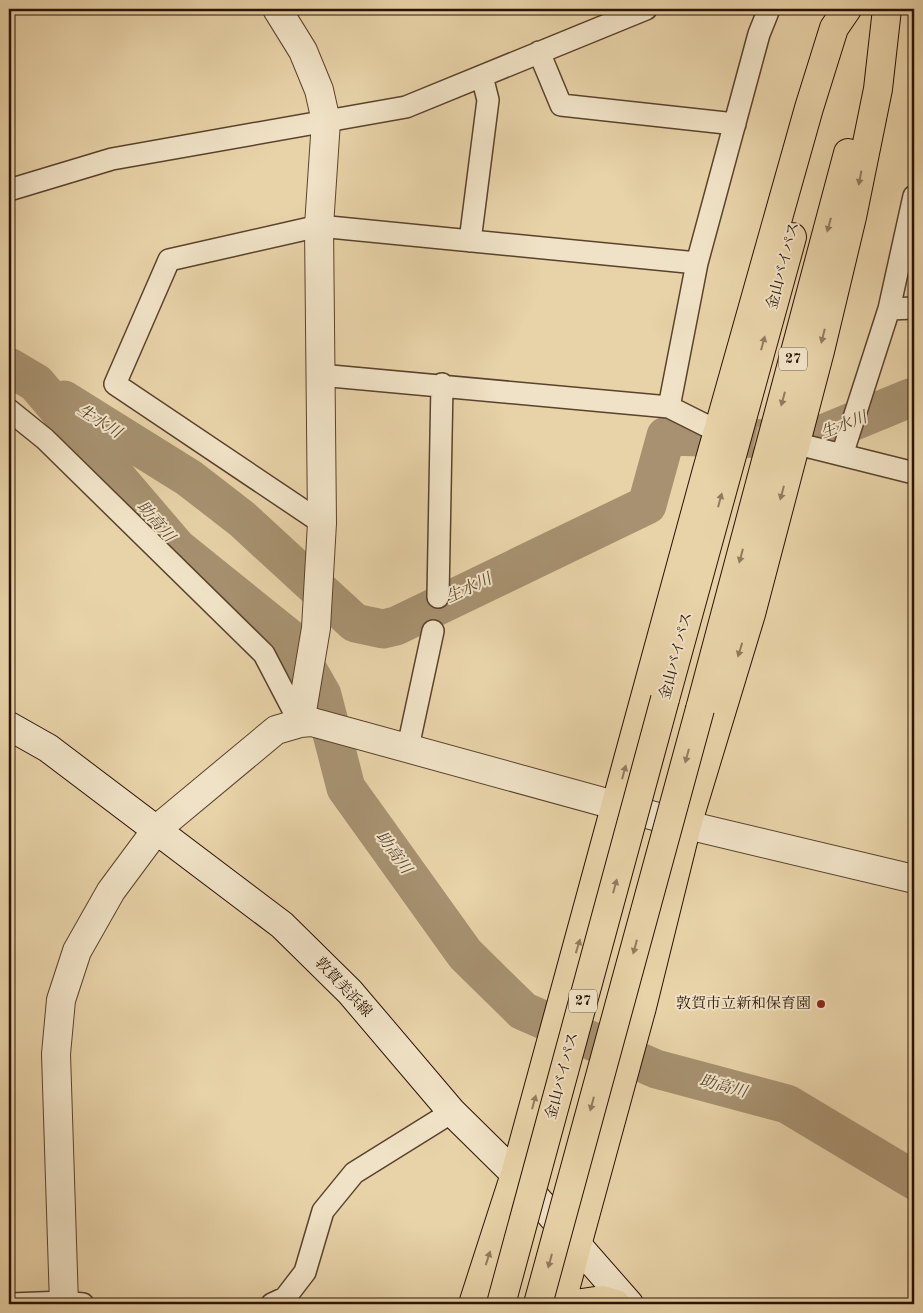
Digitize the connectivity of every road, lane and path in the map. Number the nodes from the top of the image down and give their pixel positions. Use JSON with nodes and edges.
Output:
{"nodes":[{"id":1,"x":280,"y":9,"type":"edge"},
{"id":2,"x":646,"y":9,"type":"edge"},
{"id":3,"x":769,"y":9,"type":"edge"},
{"id":4,"x":847,"y":9,"type":"edge"},
{"id":5,"x":855,"y":9,"type":"edge"},
{"id":6,"x":886,"y":9,"type":"edge"},
{"id":7,"x":539,"y":52,"type":"junction"},
{"id":8,"x":482,"y":76,"type":"junction"},
{"id":9,"x":326,"y":122,"type":"junction"},
{"id":10,"x":735,"y":124,"type":"junction"},
{"id":11,"x":9,"y":190,"type":"edge"},
{"id":12,"x":913,"y":204,"type":"edge"},
{"id":13,"x":319,"y":226,"type":"junction"},
{"id":14,"x":470,"y":241,"type":"junction"},
{"id":15,"x":697,"y":264,"type":"junction"},
{"id":16,"x":914,"y":308,"type":"edge"},
{"id":17,"x":889,"y":309,"type":"junction"},
{"id":18,"x":320,"y":375,"type":"junction"},
{"id":19,"x":442,"y":384,"type":"junction"},
{"id":20,"x":669,"y":407,"type":"junction"},
{"id":21,"x":9,"y":410,"type":"edge"},
{"id":22,"x":709,"y":427,"type":"tunnel mouth"},
{"id":23,"x":810,"y":447,"type":"tunnel mouth"},
{"id":24,"x":842,"y":456,"type":"junction"},
{"id":25,"x":914,"y":473,"type":"edge"},
{"id":26,"x":322,"y":523,"type":"junction"},
{"id":27,"x":438,"y":597,"type":"dead end"},
{"id":28,"x":433,"y":631,"type":"dead end"},
{"id":29,"x":306,"y":722,"type":"junction"},
{"id":30,"x":9,"y":726,"type":"edge"},
{"id":31,"x":408,"y":747,"type":"junction"},
{"id":32,"x":615,"y":805,"type":"junction"},
{"id":33,"x":687,"y":826,"type":"junction"},
{"id":34,"x":157,"y":829,"type":"junction"},
{"id":35,"x":914,"y":880,"type":"edge"},
{"id":36,"x":452,"y":1112,"type":"junction"},
{"id":37,"x":515,"y":1174,"type":"junction"},
{"id":38,"x":578,"y":1244,"type":"junction"},
{"id":39,"x":70,"y":1303,"type":"edge"},
{"id":40,"x":11,"y":1304,"type":"edge"},
{"id":41,"x":272,"y":1304,"type":"edge"},
{"id":42,"x":473,"y":1304,"type":"edge"},
{"id":43,"x":501,"y":1304,"type":"edge"},
{"id":44,"x":538,"y":1304,"type":"edge"},
{"id":45,"x":561,"y":1304,"type":"edge"},
{"id":46,"x":575,"y":1304,"type":"edge"},
{"id":47,"x":616,"y":1304,"type":"edge"},
{"id":48,"x":629,"y":1304,"type":"edge"}],
"edges":[{"from":1,"to":9,"type":"street"},
{"from":2,"to":7,"type":"street"},
{"from":3,"to":10,"type":"street"},
{"from":32,"to":4,"type":"highway","one_way":true},
{"from":43,"to":5,"type":"highway","name":"金山バイパス","number":"27","one_way":true,"bridge":true},
{"from":6,"to":33,"type":"highway","one_way":true},
{"from":6,"to":44,"type":"highway","number":"27","one_way":true,"bridge":true},
{"from":7,"to":8,"type":"street"},
{"from":7,"to":10,"type":"street"},
{"from":8,"to":9,"type":"street"},
{"from":8,"to":14,"type":"street"},
{"from":9,"to":11,"type":"street"},
{"from":9,"to":13,"type":"street"},
{"from":10,"to":15,"type":"street"},
{"from":12,"to":17,"type":"street"},
{"from":13,"to":14,"type":"street"},
{"from":13,"to":18,"type":"street"},
{"from":13,"to":26,"type":"street"},
{"from":14,"to":15,"type":"street"},
{"from":15,"to":20,"type":"street"},
{"from":16,"to":17,"type":"street"},
{"from":17,"to":24,"type":"street"},
{"from":18,"to":19,"type":"street"},
{"from":18,"to":26,"type":"street"},
{"from":19,"to":20,"type":"street"},
{"from":19,"to":27,"type":"street"},
{"from":20,"to":22,"type":"street"},
{"from":21,"to":29,"type":"street"},
{"from":23,"to":24,"type":"street"},
{"from":24,"to":25,"type":"street"},
{"from":26,"to":29,"type":"street"},
{"from":28,"to":31,"type":"street"},
{"from":29,"to":31,"type":"street"},
{"from":29,"to":34,"type":"street"},
{"from":30,"to":34,"type":"street","name":"敦賀美浜線"},
{"from":31,"to":32,"type":"street"},
{"from":32,"to":33,"type":"street"},
{"from":37,"to":32,"type":"highway","one_way":true},
{"from":33,"to":35,"type":"street"},
{"from":33,"to":38,"type":"highway"},
{"from":34,"to":36,"type":"street","name":"敦賀美浜線"},
{"from":34,"to":39,"type":"street"},
{"from":36,"to":37,"type":"street","name":"敦賀美浜線"},
{"from":36,"to":41,"type":"street"},
{"from":37,"to":38,"type":"street","name":"敦賀美浜線"},
{"from":42,"to":37,"type":"highway","one_way":true},
{"from":38,"to":45,"type":"highway"},
{"from":38,"to":48,"type":"street","name":"敦賀美浜線"},
{"from":39,"to":40,"type":"street"},
{"from":46,"to":47,"type":"highway"}]}
